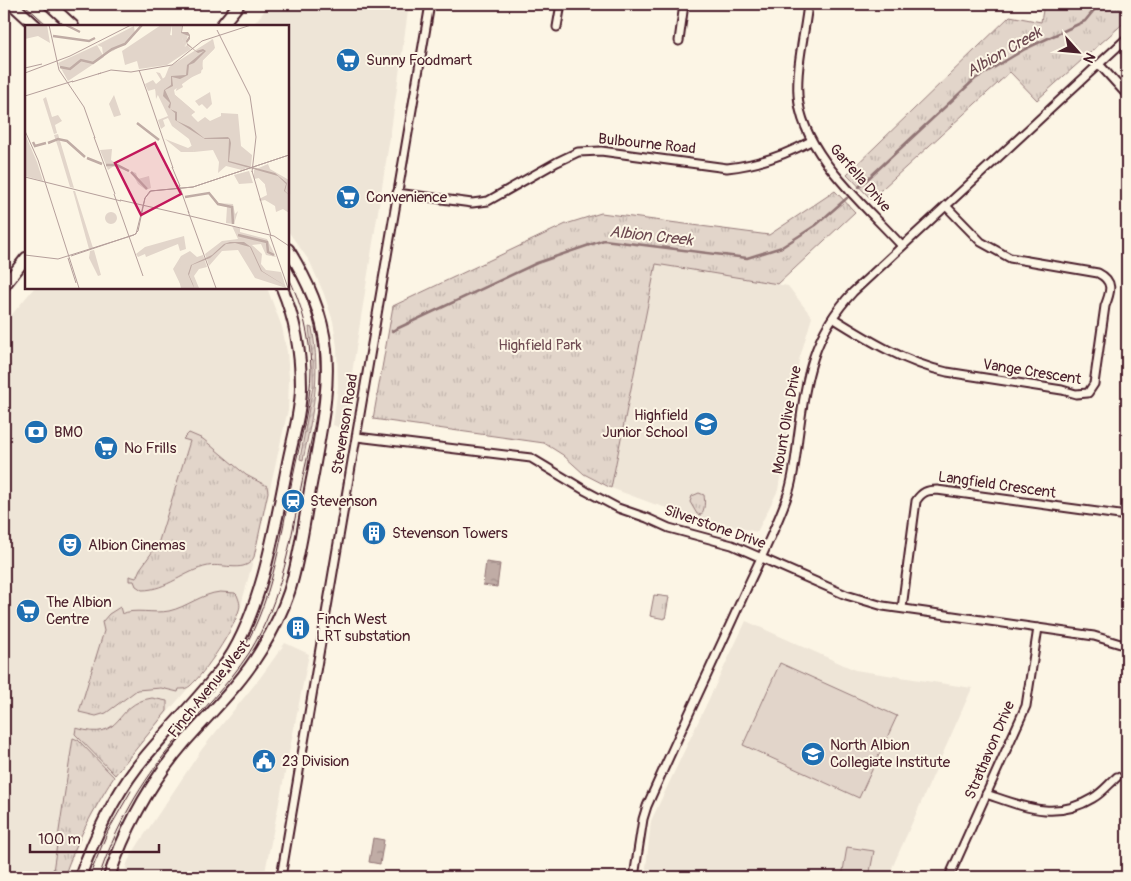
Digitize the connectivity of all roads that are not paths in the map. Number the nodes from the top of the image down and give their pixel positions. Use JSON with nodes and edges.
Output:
{"nodes":[{"id":1,"x":12,"y":4,"type":"edge"},
{"id":2,"x":49,"y":4,"type":"edge"},
{"id":3,"x":239,"y":4,"type":"edge"},
{"id":4,"x":430,"y":4,"type":"edge"},
{"id":5,"x":561,"y":4,"type":"edge"},
{"id":6,"x":684,"y":4,"type":"edge"},
{"id":7,"x":808,"y":4,"type":"edge"},
{"id":8,"x":35,"y":25,"type":"edge"},
{"id":9,"x":72,"y":25,"type":"edge"},
{"id":10,"x":221,"y":25,"type":"edge"},
{"id":11,"x":558,"y":27,"type":"dead end"},
{"id":12,"x":1127,"y":38,"type":"edge"},
{"id":13,"x":679,"y":42,"type":"dead end"},
{"id":14,"x":1099,"y":64,"type":"junction"},
{"id":15,"x":1127,"y":96,"type":"edge"},
{"id":16,"x":811,"y":142,"type":"junction"},
{"id":17,"x":397,"y":193,"type":"junction"},
{"id":18,"x":946,"y":206,"type":"junction"},
{"id":19,"x":902,"y":246,"type":"junction"},
{"id":20,"x":289,"y":251,"type":"edge"},
{"id":21,"x":25,"y":259,"type":"edge"},
{"id":22,"x":4,"y":286,"type":"edge"},
{"id":23,"x":282,"y":289,"type":"edge"},
{"id":24,"x":833,"y":318,"type":"junction"},
{"id":25,"x":357,"y":437,"type":"junction"},
{"id":26,"x":1127,"y":516,"type":"edge"},
{"id":27,"x":761,"y":556,"type":"junction"},
{"id":28,"x":902,"y":608,"type":"junction"},
{"id":29,"x":1038,"y":628,"type":"junction"},
{"id":30,"x":1127,"y":646,"type":"edge"},
{"id":31,"x":1117,"y":778,"type":"dead end"},
{"id":32,"x":986,"y":794,"type":"junction"},
{"id":33,"x":80,"y":877,"type":"edge"},
{"id":34,"x":109,"y":877,"type":"edge"},
{"id":35,"x":281,"y":877,"type":"edge"},
{"id":36,"x":634,"y":877,"type":"edge"},
{"id":37,"x":949,"y":877,"type":"edge"}],
"edges":[{"from":1,"to":8,"type":"main road"},
{"from":2,"to":9,"type":"main road"},
{"from":3,"to":10,"type":"main road"},
{"from":4,"to":17,"type":"street","name":"Stevenson Road"},
{"from":5,"to":11,"type":"street"},
{"from":6,"to":13,"type":"street"},
{"from":7,"to":16,"type":"street","name":"Garfella Drive"},
{"from":12,"to":14,"type":"street","name":"Mount Olive Drive"},
{"from":14,"to":15,"type":"street"},
{"from":14,"to":18,"type":"street","name":"Mount Olive Drive"},
{"from":16,"to":17,"type":"street","name":"Bulbourne Road"},
{"from":16,"to":19,"type":"street","name":"Garfella Drive"},
{"from":17,"to":25,"type":"street","name":"Stevenson Road"},
{"from":18,"to":19,"type":"street","name":"Mount Olive Drive"},
{"from":18,"to":24,"type":"street","name":"Vange Crescent"},
{"from":19,"to":24,"type":"street","name":"Mount Olive Drive"},
{"from":20,"to":34,"type":"main road","name":"Finch Avenue West"},
{"from":21,"to":22,"type":"main road"},
{"from":23,"to":33,"type":"main road","name":"Finch Avenue West"},
{"from":24,"to":27,"type":"street","name":"Mount Olive Drive"},
{"from":25,"to":27,"type":"street","name":"Silverstone Drive"},
{"from":25,"to":35,"type":"street","name":"Stevenson Road"},
{"from":26,"to":28,"type":"street","name":"Langfield Crescent"},
{"from":27,"to":28,"type":"street","name":"Silverstone Drive"},
{"from":27,"to":36,"type":"street","name":"Mount Olive Drive"},
{"from":28,"to":29,"type":"street","name":"Silverstone Drive"},
{"from":29,"to":30,"type":"street","name":"Silverstone Drive"},
{"from":29,"to":32,"type":"street","name":"Strathavon Drive"},
{"from":31,"to":32,"type":"street"},
{"from":32,"to":37,"type":"street","name":"Strathavon Drive"}]}
